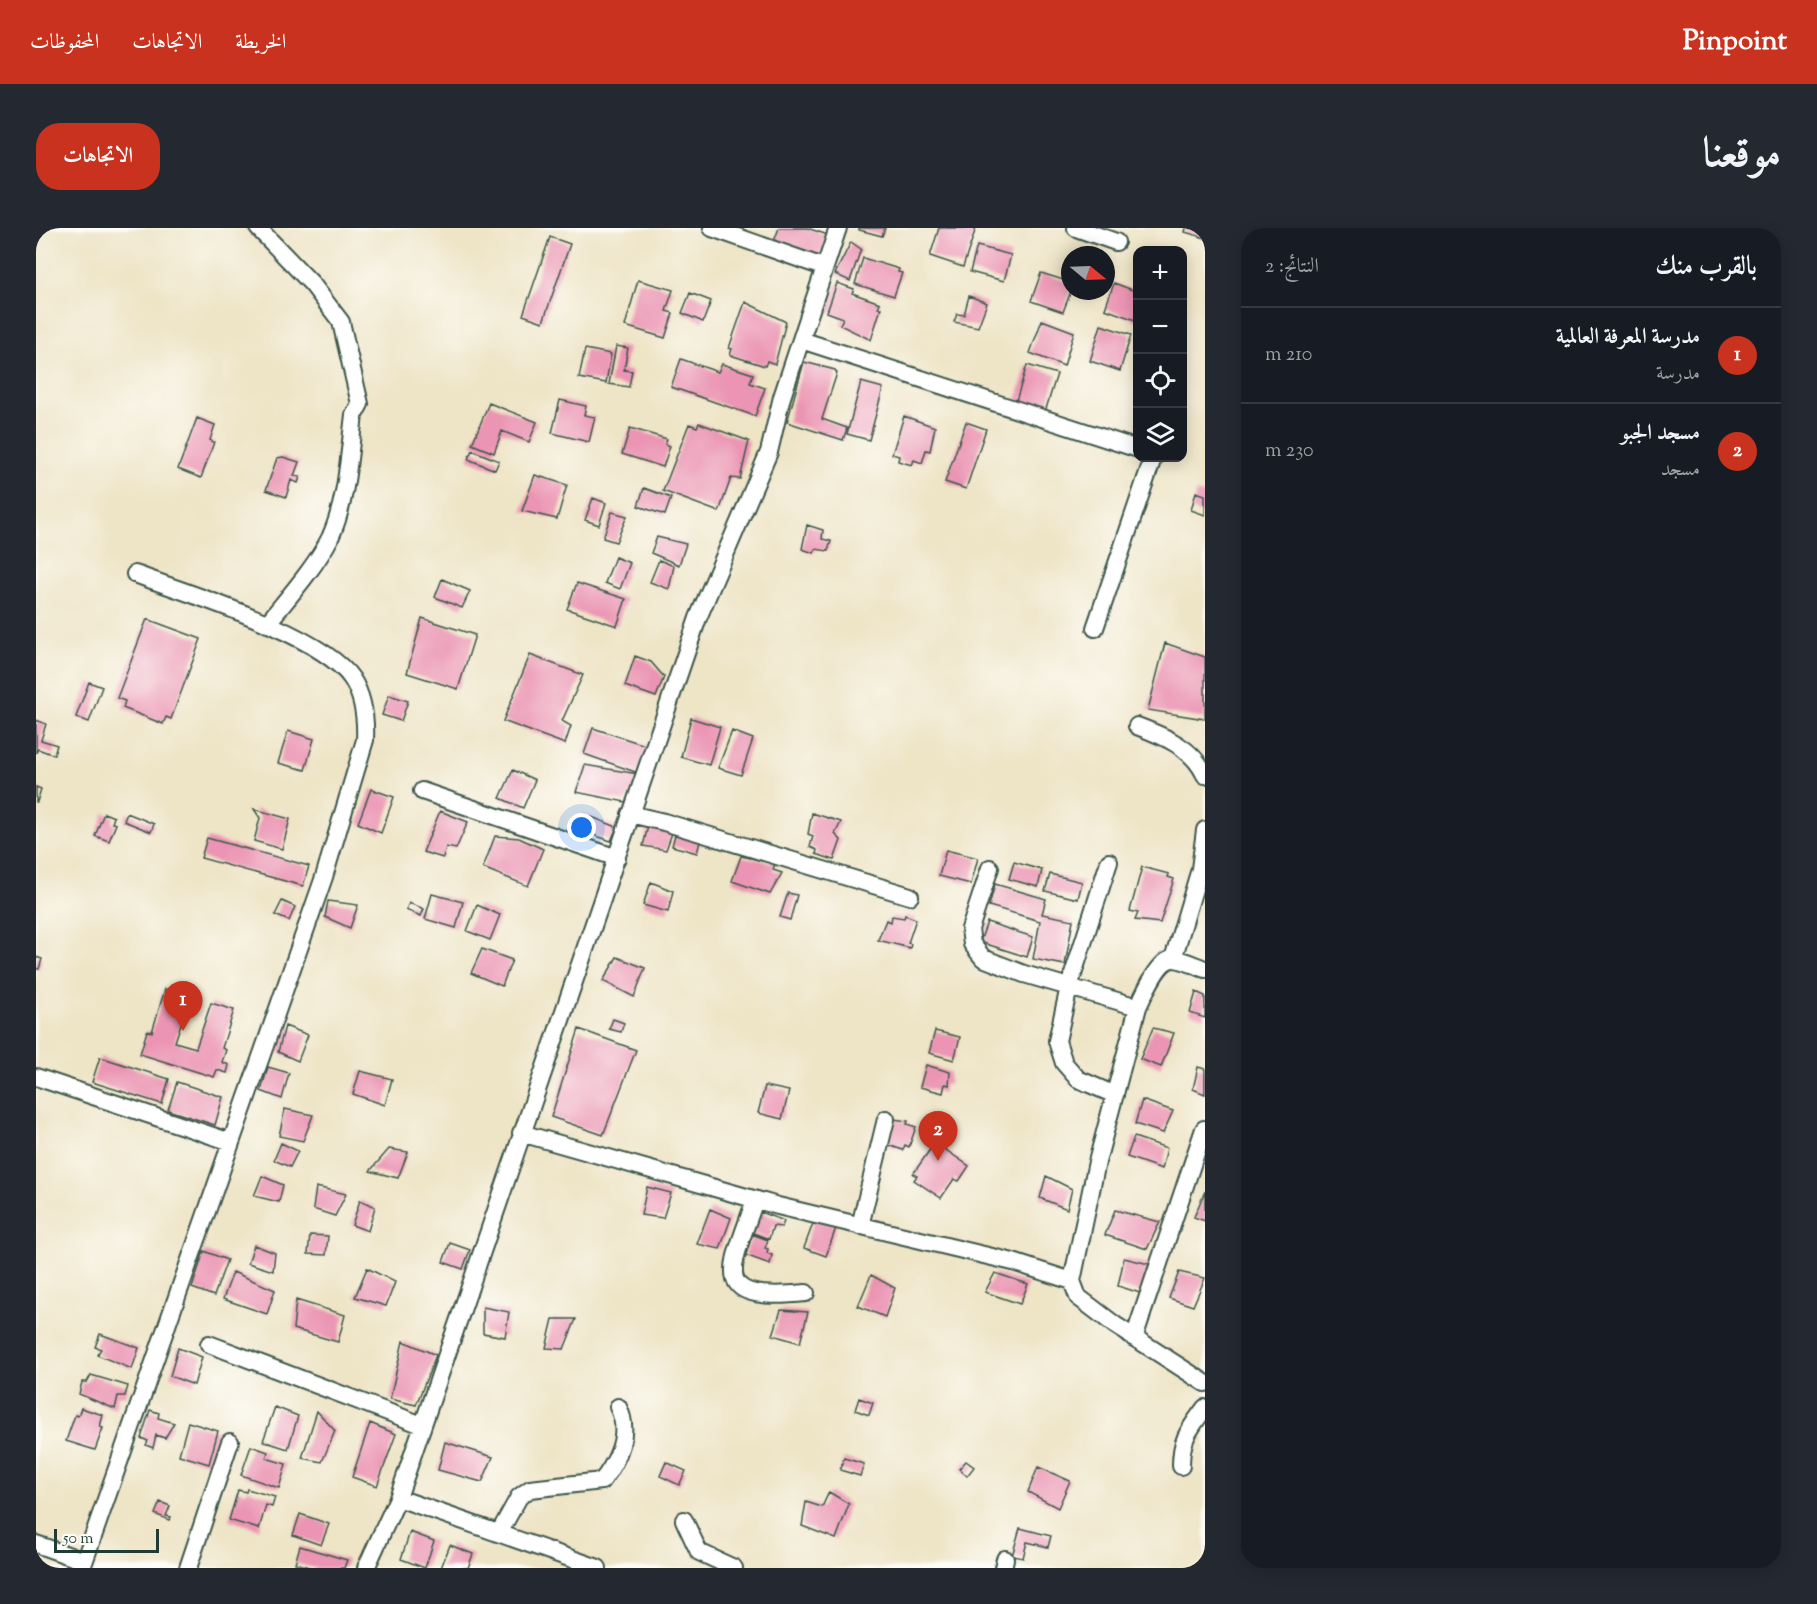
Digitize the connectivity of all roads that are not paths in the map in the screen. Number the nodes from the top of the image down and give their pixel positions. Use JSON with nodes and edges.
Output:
{"nodes":[{"id":1,"x":258,"y":228,"type":"edge"},
{"id":2,"x":712,"y":228,"type":"edge"},
{"id":3,"x":838,"y":228,"type":"edge"},
{"id":4,"x":1076,"y":228,"type":"edge"},
{"id":5,"x":1116,"y":242,"type":"dead end"},
{"id":6,"x":823,"y":267,"type":"junction"},
{"id":7,"x":801,"y":340,"type":"junction"},
{"id":8,"x":1133,"y":448,"type":"edge"},
{"id":9,"x":1152,"y":462,"type":"edge"},
{"id":10,"x":135,"y":574,"type":"dead end"},
{"id":11,"x":267,"y":624,"type":"junction"},
{"id":12,"x":1095,"y":628,"type":"dead end"},
{"id":13,"x":1137,"y":726,"type":"dead end"},
{"id":14,"x":1205,"y":775,"type":"edge"},
{"id":15,"x":422,"y":791,"type":"dead end"},
{"id":16,"x":630,"y":814,"type":"junction"},
{"id":17,"x":1205,"y":830,"type":"edge"},
{"id":18,"x":617,"y":858,"type":"junction"},
{"id":19,"x":1109,"y":862,"type":"dead end"},
{"id":20,"x":990,"y":868,"type":"dead end"},
{"id":21,"x":910,"y":896,"type":"dead end"},
{"id":22,"x":1173,"y":959,"type":"junction"},
{"id":23,"x":1205,"y":969,"type":"edge"},
{"id":24,"x":1069,"y":987,"type":"junction"},
{"id":25,"x":1138,"y":1007,"type":"junction"},
{"id":26,"x":36,"y":1077,"type":"edge"},
{"id":27,"x":1115,"y":1095,"type":"junction"},
{"id":28,"x":886,"y":1119,"type":"dead end"},
{"id":29,"x":1204,"y":1129,"type":"edge"},
{"id":30,"x":521,"y":1133,"type":"junction"},
{"id":31,"x":231,"y":1142,"type":"junction"},
{"id":32,"x":755,"y":1200,"type":"junction"},
{"id":33,"x":860,"y":1226,"type":"junction"},
{"id":34,"x":1072,"y":1281,"type":"junction"},
{"id":35,"x":806,"y":1293,"type":"dead end"},
{"id":36,"x":1134,"y":1338,"type":"junction"},
{"id":37,"x":209,"y":1344,"type":"dead end"},
{"id":38,"x":1205,"y":1383,"type":"edge"},
{"id":39,"x":618,"y":1407,"type":"dead end"},
{"id":40,"x":1205,"y":1407,"type":"edge"},
{"id":41,"x":422,"y":1425,"type":"junction"},
{"id":42,"x":230,"y":1442,"type":"dead end"},
{"id":43,"x":1181,"y":1466,"type":"dead end"},
{"id":44,"x":398,"y":1498,"type":"junction"},
{"id":45,"x":684,"y":1520,"type":"dead end"},
{"id":46,"x":499,"y":1533,"type":"junction"},
{"id":47,"x":36,"y":1544,"type":"edge"},
{"id":48,"x":83,"y":1565,"type":"edge"},
{"id":49,"x":188,"y":1568,"type":"edge"},
{"id":50,"x":366,"y":1568,"type":"edge"},
{"id":51,"x":598,"y":1568,"type":"edge"},
{"id":52,"x":734,"y":1568,"type":"edge"}],
"edges":[{"from":1,"to":11,"type":"street"},
{"from":2,"to":6,"type":"street"},
{"from":3,"to":6,"type":"street"},
{"from":4,"to":5,"type":"street"},
{"from":6,"to":7,"type":"street"},
{"from":7,"to":8,"type":"street"},
{"from":7,"to":16,"type":"street"},
{"from":9,"to":12,"type":"street"},
{"from":10,"to":11,"type":"street"},
{"from":11,"to":31,"type":"street"},
{"from":13,"to":14,"type":"street"},
{"from":15,"to":18,"type":"street"},
{"from":16,"to":18,"type":"street"},
{"from":16,"to":21,"type":"street"},
{"from":17,"to":22,"type":"street"},
{"from":18,"to":30,"type":"street"},
{"from":19,"to":24,"type":"street"},
{"from":20,"to":24,"type":"street"},
{"from":22,"to":23,"type":"street"},
{"from":22,"to":25,"type":"street"},
{"from":24,"to":25,"type":"street"},
{"from":24,"to":27,"type":"street"},
{"from":25,"to":27,"type":"street"},
{"from":26,"to":31,"type":"street"},
{"from":27,"to":34,"type":"street"},
{"from":28,"to":33,"type":"street"},
{"from":29,"to":36,"type":"street"},
{"from":30,"to":32,"type":"street"},
{"from":30,"to":41,"type":"street"},
{"from":31,"to":48,"type":"street"},
{"from":32,"to":33,"type":"street"},
{"from":32,"to":35,"type":"street"},
{"from":33,"to":34,"type":"street"},
{"from":34,"to":36,"type":"street"},
{"from":36,"to":38,"type":"street"},
{"from":37,"to":41,"type":"street"},
{"from":39,"to":46,"type":"street"},
{"from":40,"to":43,"type":"street"},
{"from":41,"to":44,"type":"street"},
{"from":42,"to":49,"type":"street"},
{"from":44,"to":46,"type":"street"},
{"from":44,"to":50,"type":"street"},
{"from":45,"to":52,"type":"street"},
{"from":46,"to":51,"type":"street"},
{"from":47,"to":48,"type":"street"}]}
